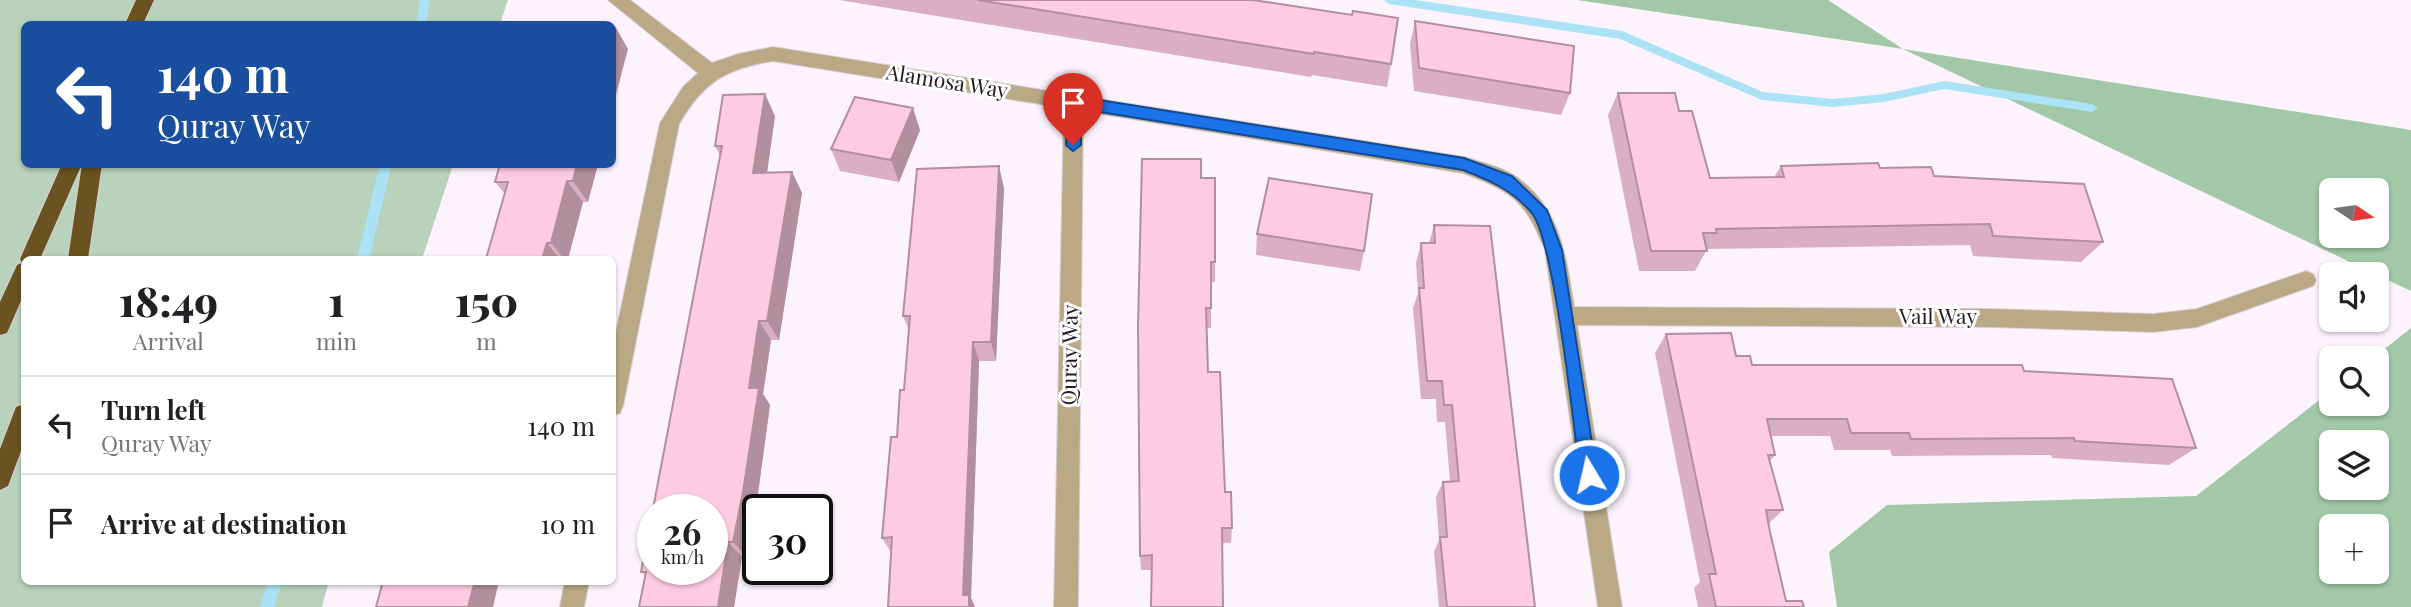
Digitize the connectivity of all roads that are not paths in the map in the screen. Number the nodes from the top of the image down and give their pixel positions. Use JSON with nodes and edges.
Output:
{"nodes":[{"id":1,"x":145,"y":0,"type":"edge"},
{"id":2,"x":617,"y":0,"type":"edge"},
{"id":3,"x":135,"y":21,"type":"edge"},
{"id":4,"x":710,"y":72,"type":"junction"},
{"id":5,"x":1074,"y":102,"type":"junction"},
{"id":6,"x":70,"y":168,"type":"edge"},
{"id":7,"x":91,"y":168,"type":"edge"},
{"id":8,"x":31,"y":256,"type":"edge"},
{"id":9,"x":78,"y":256,"type":"edge"},
{"id":10,"x":21,"y":278,"type":"edge"},
{"id":11,"x":2306,"y":279,"type":"dead end"},
{"id":12,"x":1564,"y":316,"type":"junction"},
{"id":13,"x":0,"y":326,"type":"edge"},
{"id":14,"x":616,"y":386,"type":"edge"},
{"id":15,"x":21,"y":422,"type":"edge"},
{"id":16,"x":0,"y":479,"type":"edge"},
{"id":17,"x":576,"y":585,"type":"edge"},
{"id":18,"x":572,"y":607,"type":"edge"},
{"id":19,"x":1066,"y":607,"type":"edge"},
{"id":20,"x":1609,"y":607,"type":"edge"}],
"edges":[{"from":1,"to":3,"type":"highway"},
{"from":2,"to":4,"type":"street"},
{"from":4,"to":5,"type":"street","name":"Alamosa Way"},
{"from":4,"to":14,"type":"street","name":"Alamosa Way"},
{"from":5,"to":12,"type":"street","name":"Alamosa Way"},
{"from":5,"to":19,"type":"street","name":"Quray Way"},
{"from":6,"to":8,"type":"highway"},
{"from":7,"to":9,"type":"highway"},
{"from":10,"to":13,"type":"highway"},
{"from":11,"to":12,"type":"street","name":"Vail Way"},
{"from":12,"to":20,"type":"street","name":"Alamosa Way"},
{"from":15,"to":16,"type":"highway"},
{"from":17,"to":18,"type":"street"}]}
